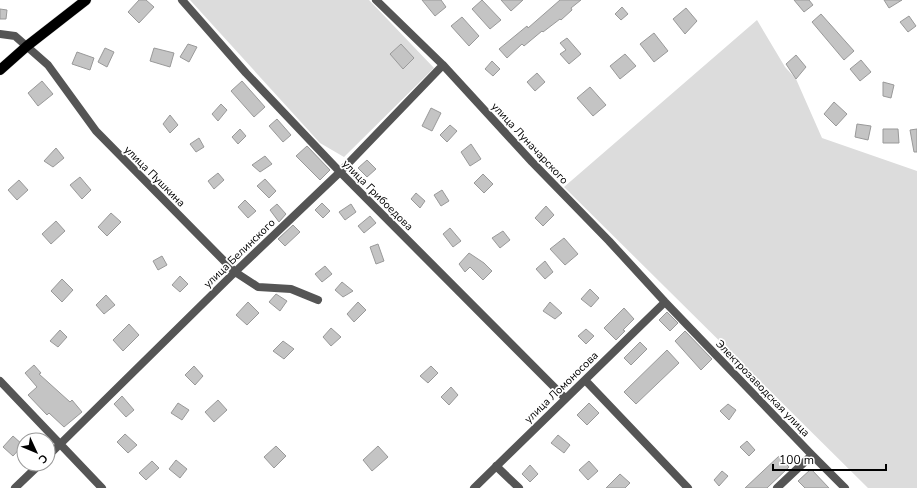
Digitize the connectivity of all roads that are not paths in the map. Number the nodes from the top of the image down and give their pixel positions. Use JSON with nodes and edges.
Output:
{"nodes":[{"id":1,"x":86,"y":0,"type":"edge"},
{"id":2,"x":182,"y":0,"type":"edge"},
{"id":3,"x":376,"y":0,"type":"edge"},
{"id":4,"x":0,"y":34,"type":"edge"},
{"id":5,"x":27,"y":46,"type":"junction"},
{"id":6,"x":443,"y":65,"type":"junction"},
{"id":7,"x":0,"y":70,"type":"edge"},
{"id":8,"x":340,"y":172,"type":"junction"},
{"id":9,"x":235,"y":272,"type":"junction"},
{"id":10,"x":318,"y":300,"type":"dead end"},
{"id":11,"x":665,"y":302,"type":"junction"},
{"id":12,"x":585,"y":380,"type":"junction"},
{"id":13,"x":0,"y":381,"type":"edge"},
{"id":14,"x":566,"y":398,"type":"junction"},
{"id":15,"x":60,"y":444,"type":"junction"},
{"id":16,"x":56,"y":448,"type":"edge"},
{"id":17,"x":812,"y":455,"type":"junction"},
{"id":18,"x":496,"y":466,"type":"junction"},
{"id":19,"x":32,"y":472,"type":"edge"},
{"id":20,"x":15,"y":488,"type":"edge"},
{"id":21,"x":102,"y":488,"type":"edge"},
{"id":22,"x":474,"y":488,"type":"edge"},
{"id":23,"x":519,"y":488,"type":"edge"},
{"id":24,"x":688,"y":488,"type":"edge"},
{"id":25,"x":777,"y":488,"type":"edge"},
{"id":26,"x":845,"y":488,"type":"edge"}],
"edges":[{"from":1,"to":5,"type":"main road"},
{"from":2,"to":8,"type":"street","name":"улица Грибоедова"},
{"from":3,"to":6,"type":"street","name":"улица Луначарского"},
{"from":4,"to":5,"type":"street","name":"улица Пушкина"},
{"from":5,"to":7,"type":"main road"},
{"from":5,"to":9,"type":"street","name":"улица Пушкина"},
{"from":6,"to":8,"type":"street","name":"улица Белинского"},
{"from":6,"to":11,"type":"street","name":"улица Луначарского"},
{"from":8,"to":9,"type":"street","name":"улица Белинского"},
{"from":8,"to":14,"type":"street","name":"улица Грибоедова"},
{"from":9,"to":10,"type":"street","name":"улица Пушкина"},
{"from":9,"to":15,"type":"street","name":"улица Белинского"},
{"from":11,"to":12,"type":"street","name":"улица Ломоносова"},
{"from":11,"to":17,"type":"street","name":"Электрозаводская улица"},
{"from":12,"to":14,"type":"street","name":"улица Ломоносова"},
{"from":12,"to":24,"type":"street"},
{"from":13,"to":15,"type":"street"},
{"from":14,"to":18,"type":"street","name":"улица Ломоносова"},
{"from":15,"to":16,"type":"street","name":"улица Белинского"},
{"from":15,"to":21,"type":"street"},
{"from":17,"to":25,"type":"street"},
{"from":17,"to":26,"type":"street","name":"Электрозаводская улица"},
{"from":18,"to":22,"type":"street","name":"улица Ломоносова"},
{"from":18,"to":23,"type":"street"},
{"from":19,"to":20,"type":"street"}]}
